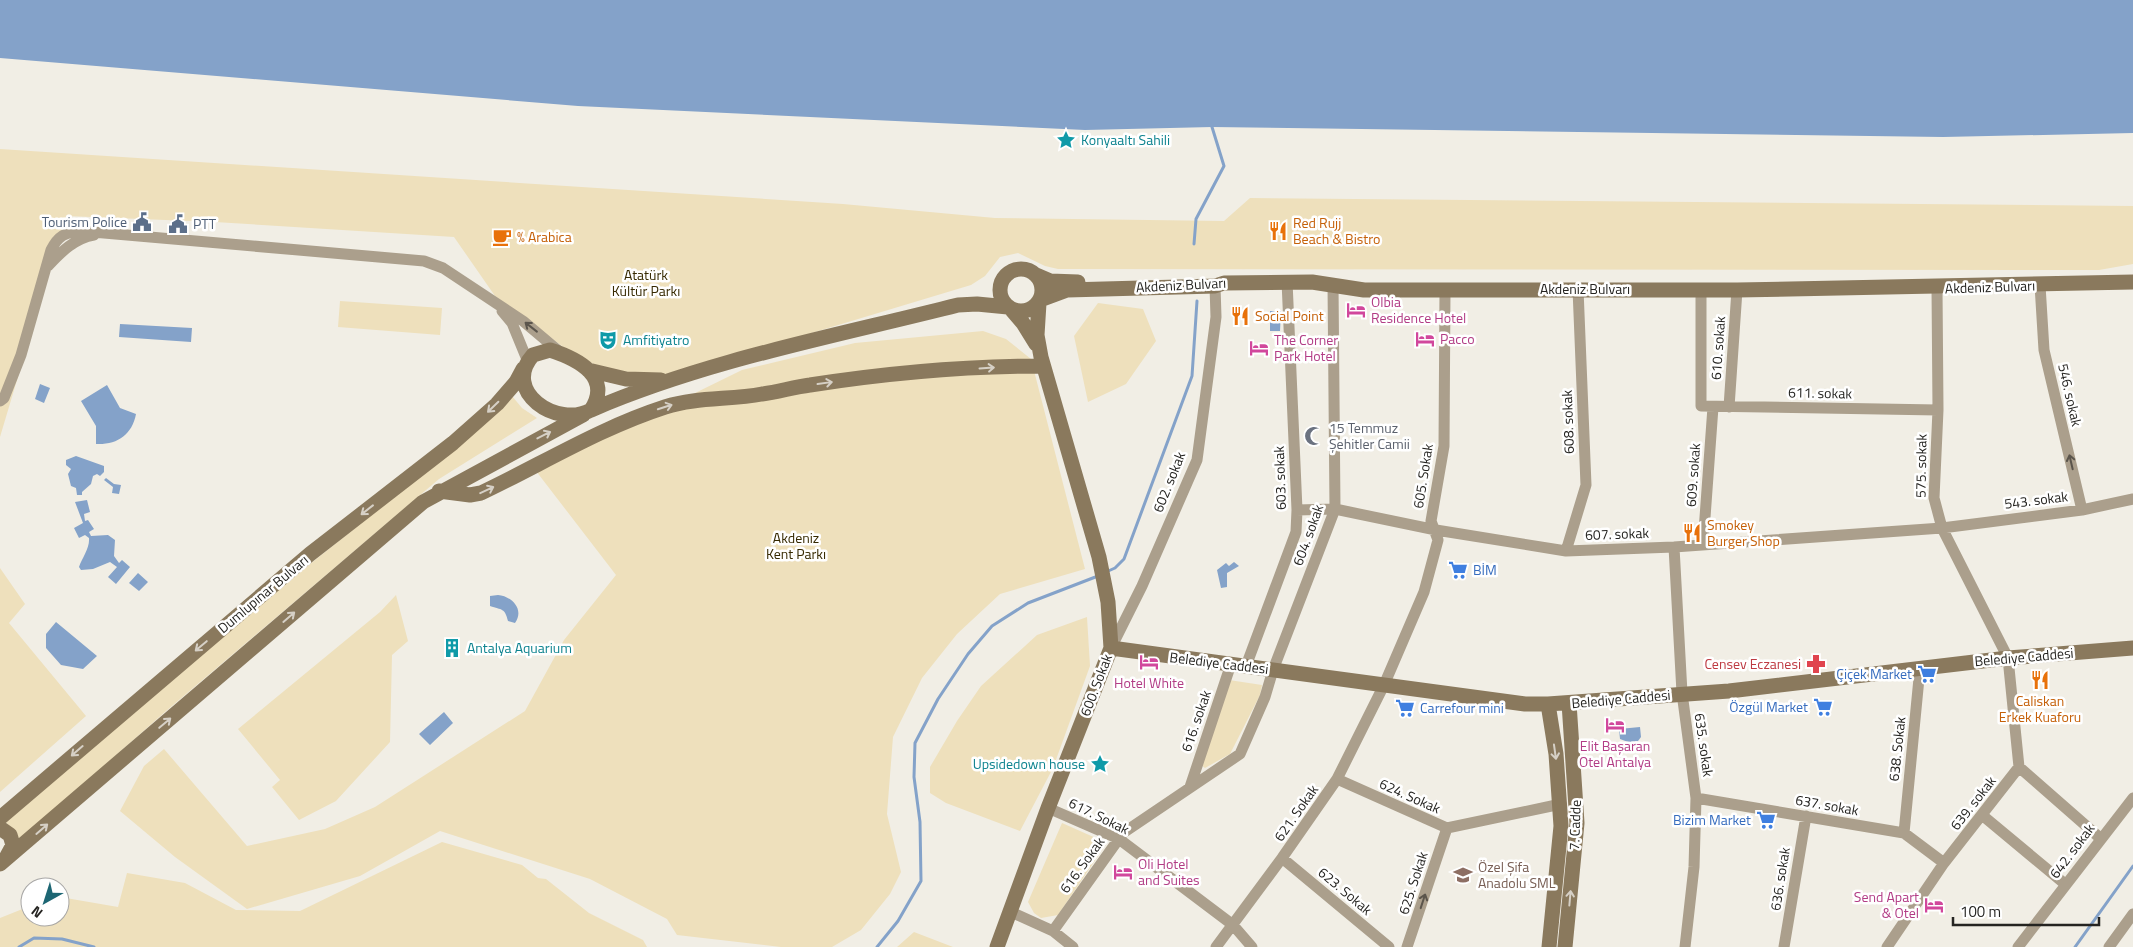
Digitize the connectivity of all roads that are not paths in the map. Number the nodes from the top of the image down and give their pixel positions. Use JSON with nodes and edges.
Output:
{"nodes":[{"id":1,"x":1036,"y":275,"type":"junction"},
{"id":2,"x":1003,"y":279,"type":"junction"},
{"id":3,"x":1287,"y":281,"type":"junction"},
{"id":4,"x":2133,"y":282,"type":"edge"},
{"id":5,"x":1220,"y":284,"type":"junction"},
{"id":6,"x":1333,"y":284,"type":"junction"},
{"id":7,"x":2040,"y":285,"type":"junction"},
{"id":8,"x":1936,"y":288,"type":"junction"},
{"id":9,"x":1578,"y":289,"type":"junction"},
{"id":10,"x":1700,"y":289,"type":"junction"},
{"id":11,"x":1445,"y":290,"type":"junction"},
{"id":12,"x":1737,"y":290,"type":"junction"},
{"id":13,"x":1040,"y":301,"type":"junction"},
{"id":14,"x":497,"y":304,"type":"junction"},
{"id":15,"x":958,"y":305,"type":"junction"},
{"id":16,"x":1009,"y":308,"type":"junction"},
{"id":17,"x":562,"y":354,"type":"junction"},
{"id":18,"x":1042,"y":362,"type":"junction"},
{"id":19,"x":526,"y":366,"type":"junction"},
{"id":20,"x":588,"y":370,"type":"junction"},
{"id":21,"x":667,"y":381,"type":"junction"},
{"id":22,"x":0,"y":401,"type":"edge"},
{"id":23,"x":1707,"y":406,"type":"junction"},
{"id":24,"x":1729,"y":407,"type":"junction"},
{"id":25,"x":1938,"y":410,"type":"junction"},
{"id":26,"x":587,"y":413,"type":"junction"},
{"id":27,"x":440,"y":491,"type":"junction"},
{"id":28,"x":2133,"y":499,"type":"edge"},
{"id":29,"x":1335,"y":509,"type":"junction"},
{"id":30,"x":1297,"y":510,"type":"junction"},
{"id":31,"x":2082,"y":510,"type":"junction"},
{"id":32,"x":1942,"y":528,"type":"junction"},
{"id":33,"x":1436,"y":530,"type":"junction"},
{"id":34,"x":1703,"y":545,"type":"junction"},
{"id":35,"x":1674,"y":547,"type":"junction"},
{"id":36,"x":1566,"y":551,"type":"junction"},
{"id":37,"x":1110,"y":648,"type":"junction"},
{"id":38,"x":2130,"y":653,"type":"edge"},
{"id":39,"x":2008,"y":658,"type":"junction"},
{"id":40,"x":1239,"y":665,"type":"junction"},
{"id":41,"x":1920,"y":668,"type":"junction"},
{"id":42,"x":1273,"y":670,"type":"junction"},
{"id":43,"x":1384,"y":685,"type":"junction"},
{"id":44,"x":1682,"y":693,"type":"junction"},
{"id":45,"x":1569,"y":703,"type":"junction"},
{"id":46,"x":1548,"y":704,"type":"junction"},
{"id":47,"x":2019,"y":767,"type":"junction"},
{"id":48,"x":1337,"y":779,"type":"junction"},
{"id":49,"x":1190,"y":787,"type":"junction"},
{"id":50,"x":1696,"y":798,"type":"junction"},
{"id":51,"x":2133,"y":798,"type":"edge"},
{"id":52,"x":1561,"y":804,"type":"junction"},
{"id":53,"x":1048,"y":808,"type":"junction"},
{"id":54,"x":1806,"y":816,"type":"junction"},
{"id":55,"x":1982,"y":816,"type":"junction"},
{"id":56,"x":0,"y":818,"type":"edge"},
{"id":57,"x":0,"y":828,"type":"edge"},
{"id":58,"x":1447,"y":828,"type":"junction"},
{"id":59,"x":1904,"y":833,"type":"junction"},
{"id":60,"x":2100,"y":838,"type":"junction"},
{"id":61,"x":1119,"y":839,"type":"junction"},
{"id":62,"x":1282,"y":858,"type":"junction"},
{"id":63,"x":2,"y":862,"type":"edge"},
{"id":64,"x":1944,"y":863,"type":"junction"},
{"id":65,"x":2065,"y":884,"type":"junction"},
{"id":66,"x":1009,"y":911,"type":"junction"},
{"id":67,"x":2131,"y":921,"type":"edge"},
{"id":68,"x":1233,"y":924,"type":"junction"},
{"id":69,"x":1053,"y":931,"type":"junction"},
{"id":70,"x":997,"y":947,"type":"edge"},
{"id":71,"x":1073,"y":947,"type":"edge"},
{"id":72,"x":1216,"y":947,"type":"edge"},
{"id":73,"x":1252,"y":947,"type":"edge"},
{"id":74,"x":1389,"y":947,"type":"edge"},
{"id":75,"x":1407,"y":947,"type":"edge"},
{"id":76,"x":1549,"y":947,"type":"edge"},
{"id":77,"x":1565,"y":947,"type":"edge"},
{"id":78,"x":1685,"y":947,"type":"edge"},
{"id":79,"x":1784,"y":947,"type":"edge"},
{"id":80,"x":1888,"y":947,"type":"edge"},
{"id":81,"x":2018,"y":947,"type":"edge"},
{"id":82,"x":2109,"y":947,"type":"edge"}],
"edges":[{"from":1,"to":2,"type":"main road"},
{"from":1,"to":5,"type":"main road"},
{"from":1,"to":13,"type":"main road"},
{"from":2,"to":15,"type":"main road"},
{"from":2,"to":16,"type":"main road"},
{"from":3,"to":5,"type":"main road","name":"Akdeniz Bulvarı"},
{"from":3,"to":6,"type":"main road","name":"Akdeniz Bulvarı"},
{"from":3,"to":30,"type":"street","name":"603. sokak"},
{"from":4,"to":7,"type":"main road","name":"Akdeniz Bulvarı"},
{"from":5,"to":13,"type":"main road","name":"Akdeniz Bulvarı"},
{"from":5,"to":37,"type":"street","name":"602. sokak"},
{"from":6,"to":11,"type":"main road","name":"Akdeniz Bulvarı"},
{"from":6,"to":29,"type":"street","name":"604. sokak"},
{"from":7,"to":8,"type":"main road","name":"Akdeniz Bulvarı"},
{"from":31,"to":7,"type":"street","name":"546. sokak","one_way":true},
{"from":8,"to":12,"type":"main road","name":"Akdeniz Bulvarı"},
{"from":8,"to":25,"type":"street","name":"575. sokak"},
{"from":9,"to":10,"type":"main road","name":"Akdeniz Bulvarı"},
{"from":9,"to":11,"type":"main road","name":"Akdeniz Bulvarı"},
{"from":9,"to":36,"type":"street","name":"608. sokak"},
{"from":10,"to":12,"type":"main road","name":"Akdeniz Bulvarı"},
{"from":10,"to":23,"type":"street","name":"609. sokak"},
{"from":11,"to":33,"type":"street","name":"605. Sokak"},
{"from":12,"to":24,"type":"street","name":"610. sokak"},
{"from":13,"to":16,"type":"main road"},
{"from":13,"to":18,"type":"main road"},
{"from":17,"to":14,"type":"street","one_way":true},
{"from":14,"to":19,"type":"street"},
{"from":14,"to":22,"type":"street"},
{"from":15,"to":16,"type":"main road"},
{"from":15,"to":21,"type":"main road"},
{"from":16,"to":18,"type":"main road"},
{"from":17,"to":19,"type":"main road"},
{"from":17,"to":20,"type":"main road"},
{"from":27,"to":18,"type":"main road","one_way":true},
{"from":18,"to":37,"type":"main road","name":"600. Sokak"},
{"from":19,"to":26,"type":"main road"},
{"from":19,"to":56,"type":"main road","name":"Dumlupınar Bulvarı","one_way":true},
{"from":20,"to":21,"type":"main road"},
{"from":20,"to":26,"type":"main road"},
{"from":21,"to":26,"type":"main road"},
{"from":23,"to":24,"type":"street","name":"611. sokak"},
{"from":23,"to":34,"type":"street","name":"609. sokak"},
{"from":24,"to":25,"type":"street","name":"611. sokak"},
{"from":25,"to":32,"type":"street","name":"575. sokak"},
{"from":27,"to":26,"type":"main road","one_way":true},
{"from":63,"to":27,"type":"main road","one_way":true},
{"from":28,"to":31,"type":"street","name":"543. sokak"},
{"from":29,"to":30,"type":"street","name":"607. sokak"},
{"from":29,"to":33,"type":"street","name":"607. sokak"},
{"from":29,"to":42,"type":"street","name":"604. sokak"},
{"from":30,"to":40,"type":"street","name":"603. sokak"},
{"from":31,"to":32,"type":"street","name":"543. sokak"},
{"from":32,"to":34,"type":"street","name":"607. sokak"},
{"from":32,"to":39,"type":"street","name":"575. sokak"},
{"from":33,"to":36,"type":"street","name":"607. sokak"},
{"from":33,"to":43,"type":"street","name":"605. Sokak"},
{"from":34,"to":35,"type":"street","name":"607. sokak"},
{"from":35,"to":36,"type":"street","name":"607. sokak"},
{"from":35,"to":44,"type":"street","name":"635. sokak"},
{"from":37,"to":40,"type":"main road","name":"Belediye Caddesi"},
{"from":37,"to":53,"type":"main road","name":"600. Sokak"},
{"from":38,"to":39,"type":"main road","name":"Belediye Caddesi"},
{"from":39,"to":41,"type":"main road","name":"Belediye Caddesi"},
{"from":39,"to":47,"type":"street"},
{"from":40,"to":42,"type":"main road","name":"Belediye Caddesi"},
{"from":40,"to":49,"type":"street","name":"616. sokak"},
{"from":41,"to":44,"type":"main road","name":"Belediye Caddesi"},
{"from":41,"to":59,"type":"street","name":"638. Sokak"},
{"from":42,"to":43,"type":"main road","name":"Belediye Caddesi"},
{"from":42,"to":49,"type":"street","name":"604. sokak"},
{"from":43,"to":46,"type":"main road","name":"Belediye Caddesi"},
{"from":43,"to":48,"type":"street","name":"621. Sokak"},
{"from":44,"to":45,"type":"main road","name":"Belediye Caddesi"},
{"from":44,"to":50,"type":"street","name":"635. sokak"},
{"from":45,"to":46,"type":"main road","name":"Belediye Caddesi"},
{"from":77,"to":45,"type":"main road","name":"7. Cadde","one_way":true},
{"from":46,"to":52,"type":"main road","name":"7. Cadde","one_way":true},
{"from":47,"to":55,"type":"street","name":"639. sokak"},
{"from":47,"to":60,"type":"street"},
{"from":48,"to":58,"type":"street","name":"624. Sokak"},
{"from":48,"to":62,"type":"street","name":"621. Sokak"},
{"from":49,"to":61,"type":"street","name":"616. Sokak"},
{"from":50,"to":54,"type":"street","name":"637. sokak"},
{"from":50,"to":78,"type":"street","name":"635. sokak"},
{"from":51,"to":60,"type":"street","name":"642. sokak"},
{"from":52,"to":58,"type":"street","name":"624. Sokak"},
{"from":52,"to":76,"type":"main road","name":"7. Cadde"},
{"from":53,"to":61,"type":"street","name":"617. Sokak"},
{"from":53,"to":66,"type":"main road","name":"600. Sokak"},
{"from":54,"to":59,"type":"street","name":"637. sokak"},
{"from":54,"to":79,"type":"street","name":"636. sokak"},
{"from":55,"to":64,"type":"street","name":"639. sokak"},
{"from":55,"to":65,"type":"street"},
{"from":57,"to":63,"type":"main road"},
{"from":75,"to":58,"type":"street","name":"625. Sokak","one_way":true},
{"from":59,"to":64,"type":"street","name":"637. sokak"},
{"from":60,"to":65,"type":"street","name":"642. sokak"},
{"from":61,"to":68,"type":"street","name":"617. Sokak"},
{"from":61,"to":69,"type":"street","name":"616. Sokak"},
{"from":62,"to":68,"type":"street","name":"621. Sokak"},
{"from":62,"to":74,"type":"street","name":"623. Sokak"},
{"from":64,"to":80,"type":"street","name":"639. sokak"},
{"from":65,"to":81,"type":"street","name":"642. sokak"},
{"from":66,"to":69,"type":"street"},
{"from":66,"to":70,"type":"main road","name":"600. Sokak"},
{"from":67,"to":82,"type":"street"},
{"from":68,"to":72,"type":"street","name":"621. Sokak"},
{"from":68,"to":73,"type":"street","name":"617. Sokak"},
{"from":69,"to":71,"type":"street"}]}
